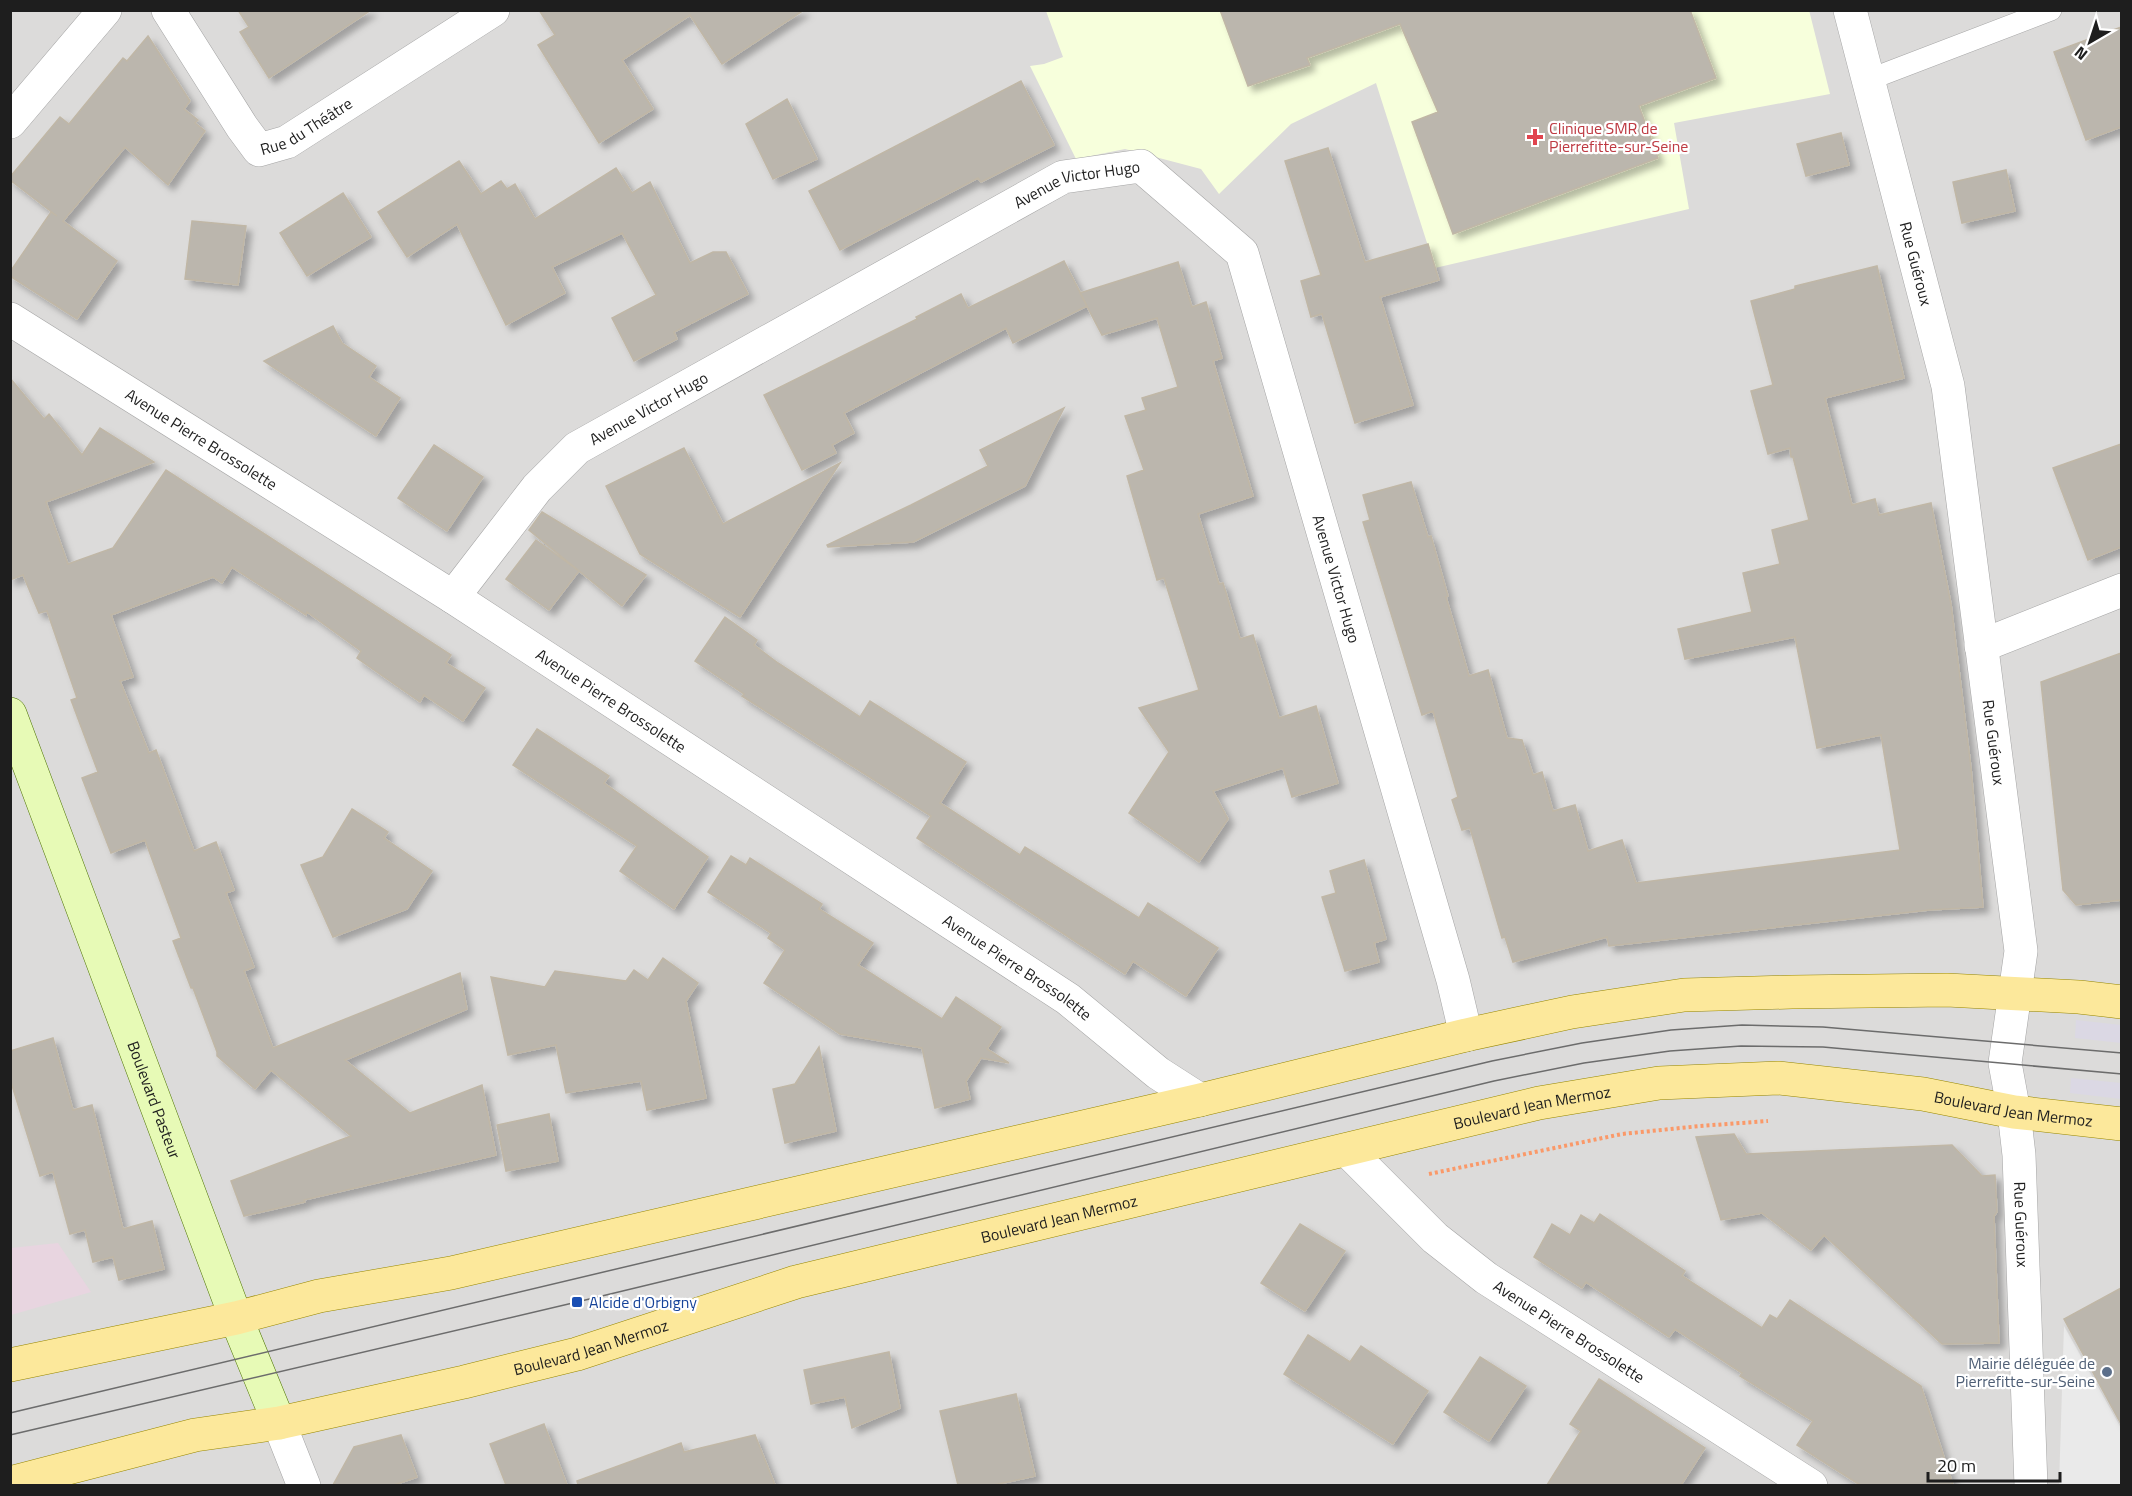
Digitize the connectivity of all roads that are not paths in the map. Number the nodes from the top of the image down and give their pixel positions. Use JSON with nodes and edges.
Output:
{"nodes":[{"id":1,"x":105,"y":10,"type":"edge"},
{"id":2,"x":168,"y":10,"type":"edge"},
{"id":3,"x":493,"y":10,"type":"edge"},
{"id":4,"x":1850,"y":10,"type":"edge"},
{"id":5,"x":2051,"y":10,"type":"edge"},
{"id":6,"x":1868,"y":80,"type":"junction"},
{"id":7,"x":10,"y":122,"type":"edge"},
{"id":8,"x":10,"y":319,"type":"edge"},
{"id":9,"x":2121,"y":590,"type":"edge"},
{"id":10,"x":453,"y":597,"type":"junction"},
{"id":11,"x":1981,"y":646,"type":"junction"},
{"id":12,"x":10,"y":714,"type":"edge"},
{"id":13,"x":2014,"y":994,"type":"junction"},
{"id":14,"x":2121,"y":1002,"type":"edge"},
{"id":15,"x":1466,"y":1035,"type":"junction"},
{"id":16,"x":1200,"y":1100,"type":"junction"},
{"id":17,"x":2014,"y":1112,"type":"junction"},
{"id":18,"x":2121,"y":1124,"type":"edge"},
{"id":19,"x":1347,"y":1150,"type":"junction"},
{"id":20,"x":236,"y":1318,"type":"junction"},
{"id":21,"x":10,"y":1365,"type":"edge"},
{"id":22,"x":279,"y":1423,"type":"junction"},
{"id":23,"x":10,"y":1483,"type":"edge"},
{"id":24,"x":304,"y":1485,"type":"edge"},
{"id":25,"x":1811,"y":1485,"type":"edge"},
{"id":26,"x":2031,"y":1485,"type":"edge"}],
"edges":[{"from":1,"to":7,"type":"street"},
{"from":2,"to":3,"type":"street","name":"Rue du Théâtre"},
{"from":4,"to":6,"type":"street","name":"Rue Guéroux"},
{"from":5,"to":6,"type":"lane"},
{"from":6,"to":11,"type":"street","name":"Rue Guéroux"},
{"from":8,"to":10,"type":"street","name":"Avenue Pierre Brossolette"},
{"from":9,"to":11,"type":"street"},
{"from":10,"to":15,"type":"street","name":"Avenue Victor Hugo"},
{"from":10,"to":16,"type":"street","name":"Avenue Pierre Brossolette"},
{"from":11,"to":13,"type":"street","name":"Rue Guéroux"},
{"from":12,"to":20,"type":"main road","name":"Boulevard Pasteur"},
{"from":13,"to":14,"type":"main road"},
{"from":13,"to":15,"type":"main road"},
{"from":13,"to":17,"type":"street","name":"Rue Guéroux"},
{"from":15,"to":16,"type":"main road"},
{"from":16,"to":20,"type":"main road"},
{"from":17,"to":18,"type":"main road","name":"Boulevard Jean Mermoz"},
{"from":17,"to":19,"type":"main road","name":"Boulevard Jean Mermoz"},
{"from":17,"to":26,"type":"street","name":"Rue Guéroux"},
{"from":19,"to":22,"type":"main road","name":"Boulevard Jean Mermoz"},
{"from":19,"to":25,"type":"street","name":"Avenue Pierre Brossolette"},
{"from":20,"to":21,"type":"main road"},
{"from":20,"to":22,"type":"main road","name":"Boulevard Pasteur"},
{"from":22,"to":23,"type":"main road","name":"Boulevard Jean Mermoz"},
{"from":22,"to":24,"type":"street","name":"Boulevard Pasteur"}]}
